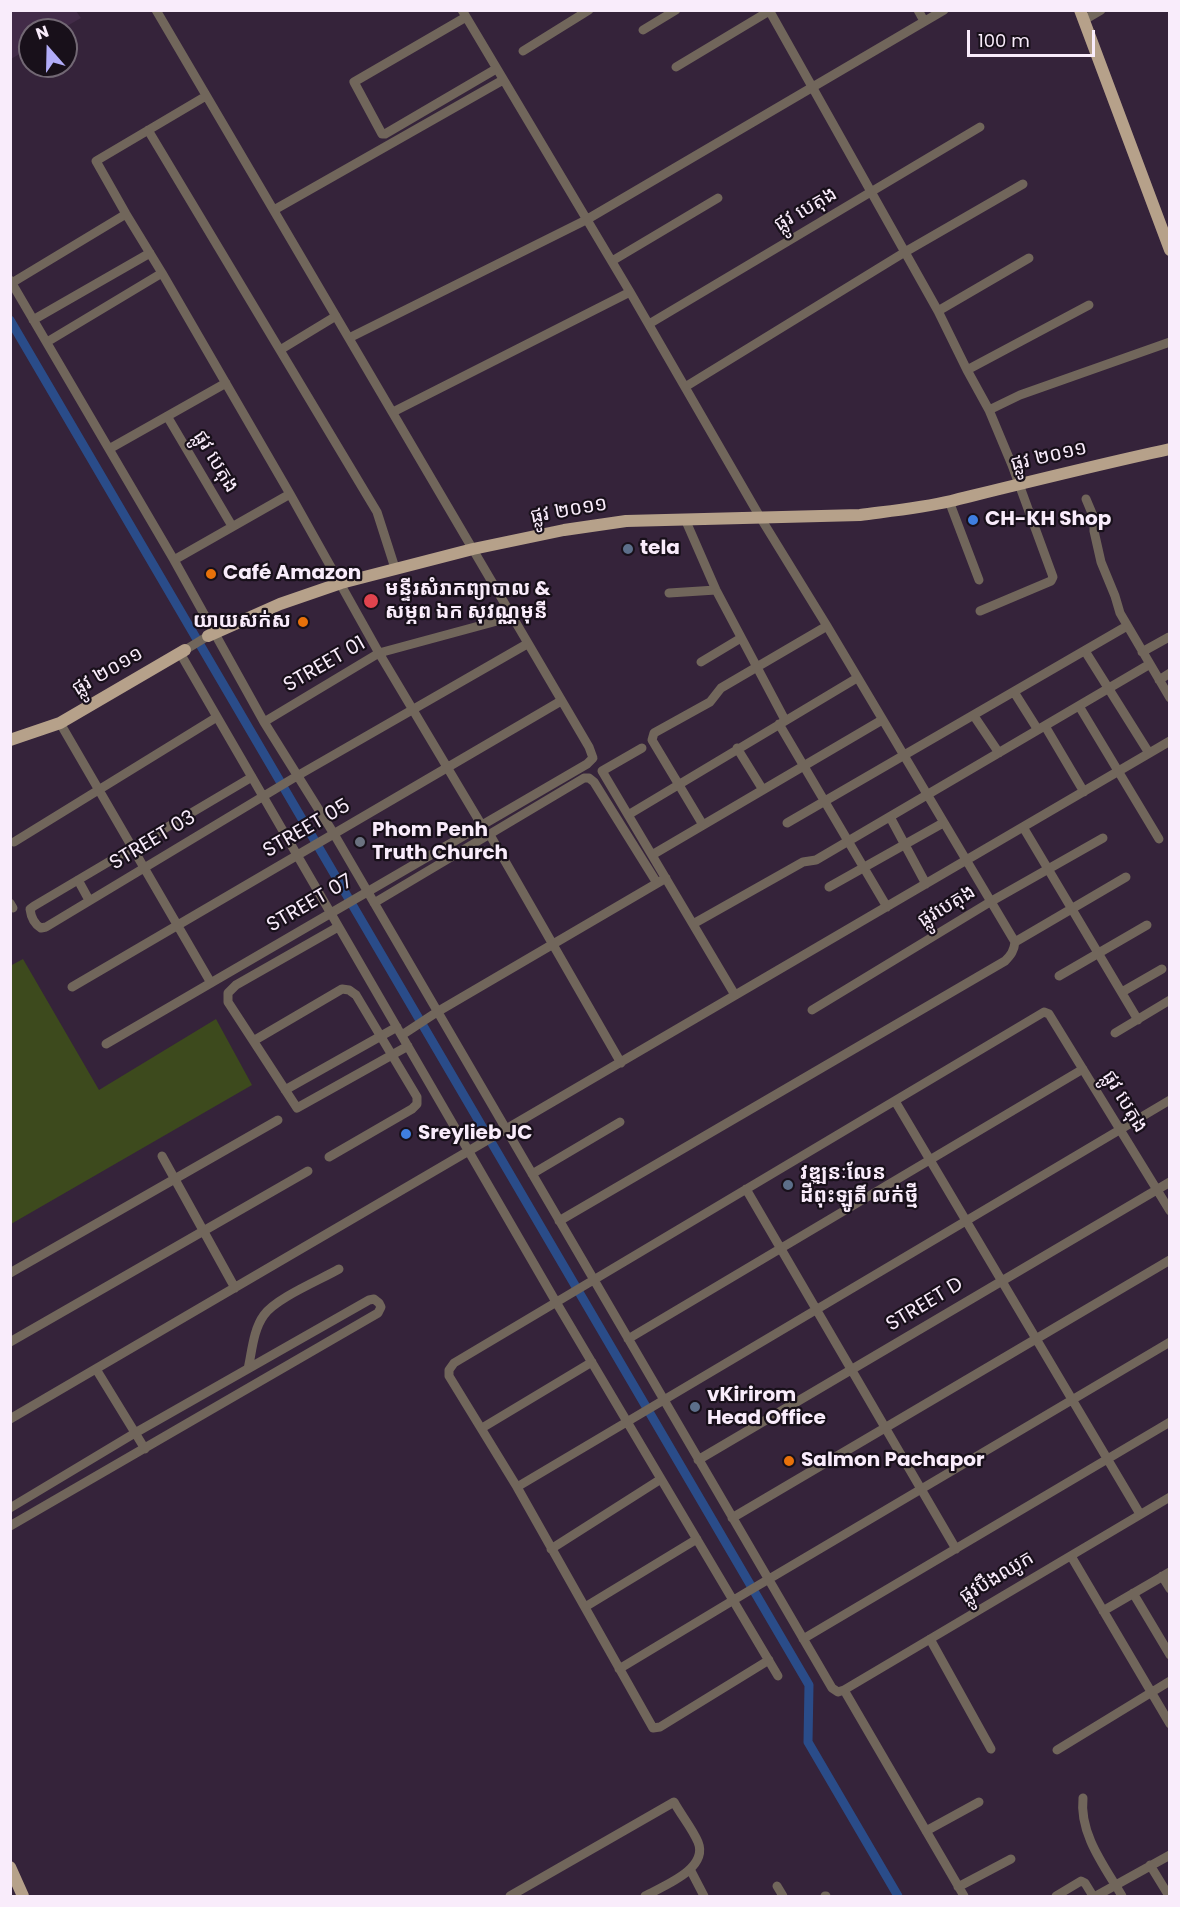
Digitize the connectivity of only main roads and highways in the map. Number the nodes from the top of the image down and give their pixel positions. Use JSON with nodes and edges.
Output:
{"nodes":[{"id":1,"x":1082,"y":15,"type":"edge"},
{"id":2,"x":1170,"y":250,"type":"edge"},
{"id":3,"x":1170,"y":449,"type":"edge"},
{"id":4,"x":211,"y":635,"type":"road end"},
{"id":5,"x":183,"y":651,"type":"road end"},
{"id":6,"x":10,"y":740,"type":"edge"},
{"id":7,"x":10,"y":1867,"type":"edge"},
{"id":8,"x":23,"y":1896,"type":"edge"}],
"edges":[{"from":1,"to":2,"type":"main road"},
{"from":3,"to":4,"type":"main road","name":"ផ្លូវ ២០១១"},
{"from":5,"to":6,"type":"main road","name":"ផ្លូវ ២០១១"},
{"from":7,"to":8,"type":"main road"}]}
